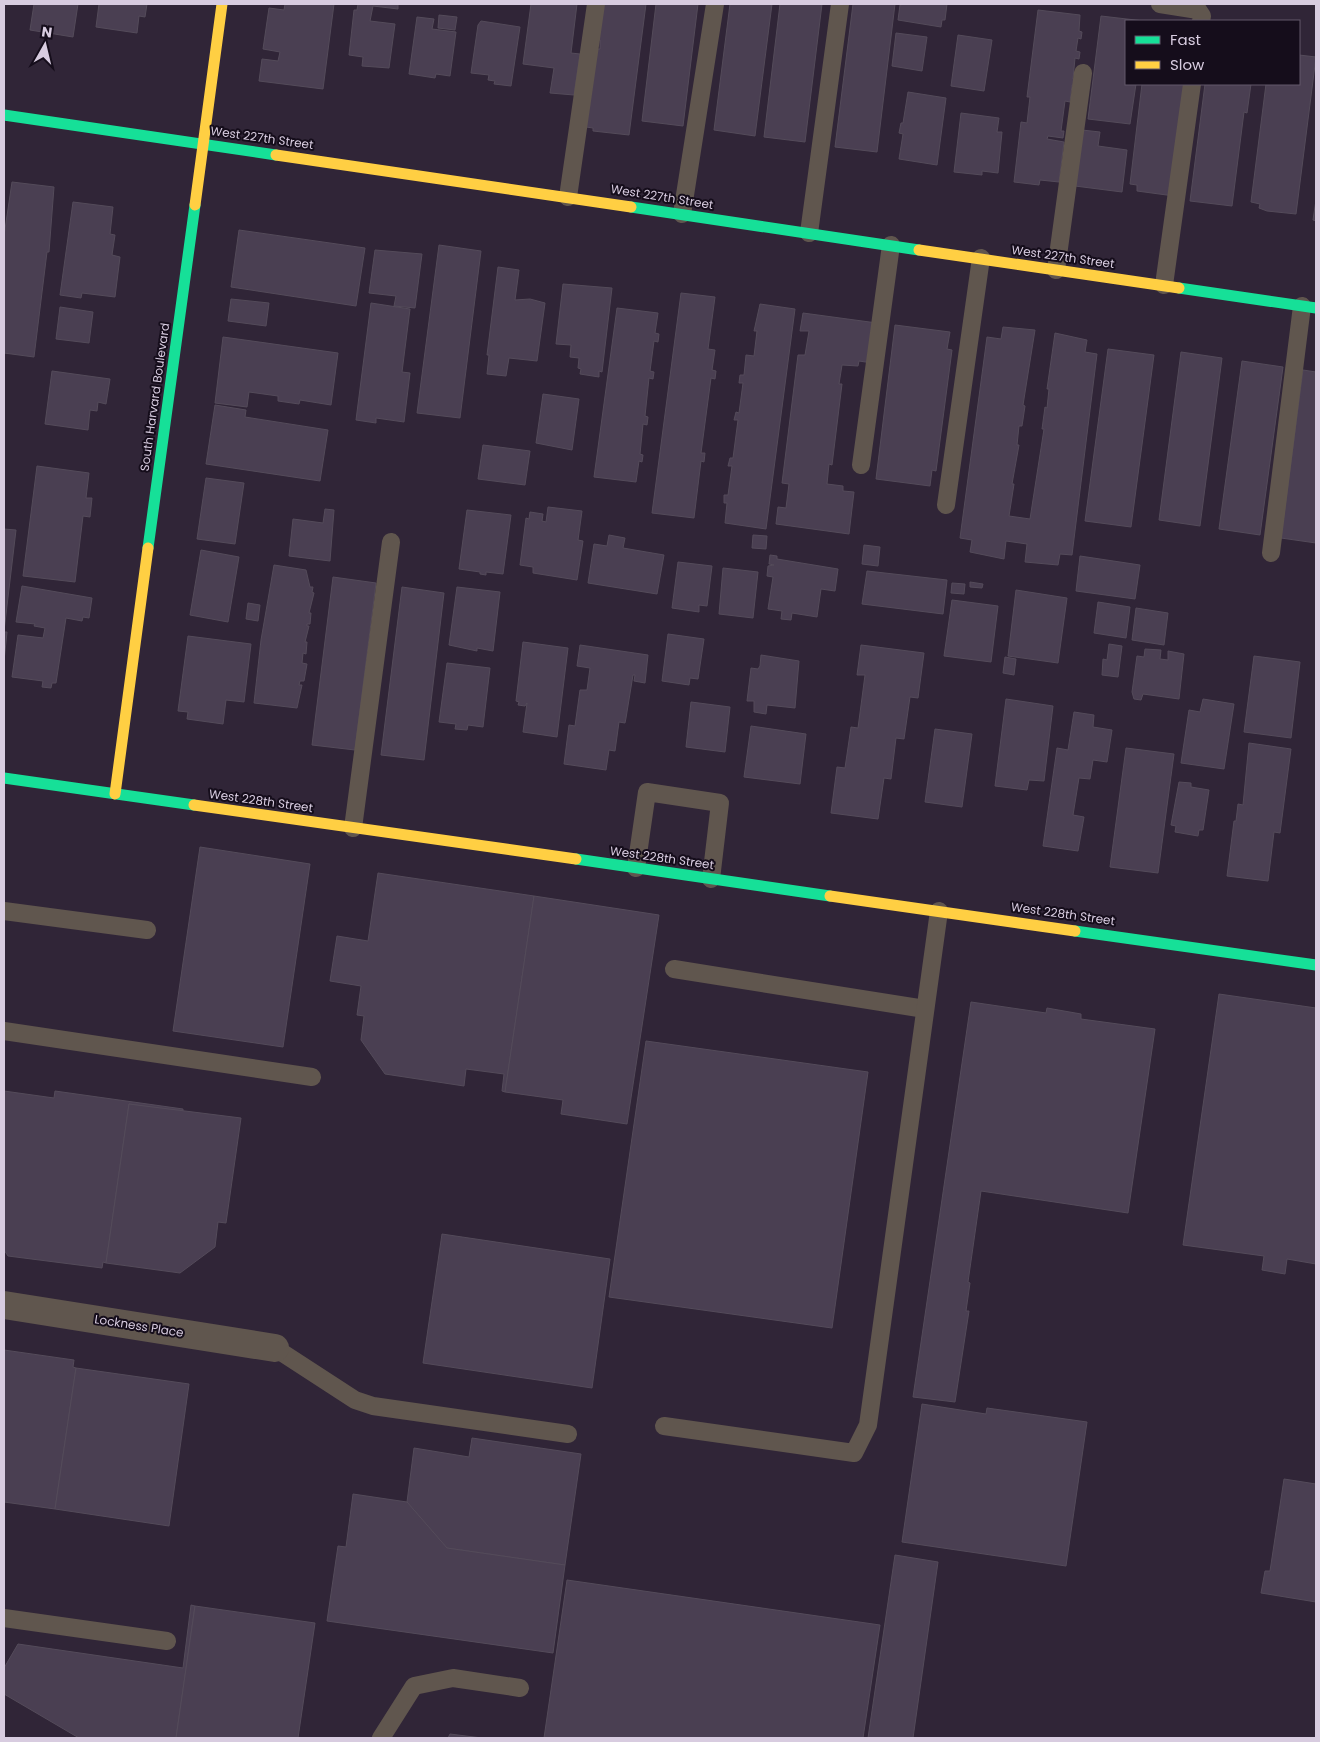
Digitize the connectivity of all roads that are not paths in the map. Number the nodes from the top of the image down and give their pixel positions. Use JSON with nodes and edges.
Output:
{"nodes":[{"id":1,"x":222,"y":4,"type":"edge"},
{"id":2,"x":596,"y":4,"type":"edge"},
{"id":3,"x":716,"y":4,"type":"edge"},
{"id":4,"x":840,"y":4,"type":"edge"},
{"id":5,"x":1160,"y":4,"type":"edge"},
{"id":6,"x":1201,"y":20,"type":"edge"},
{"id":7,"x":1083,"y":73,"type":"dead end"},
{"id":8,"x":1192,"y":85,"type":"edge"},
{"id":9,"x":4,"y":115,"type":"edge"},
{"id":10,"x":203,"y":143,"type":"junction"},
{"id":11,"x":568,"y":197,"type":"junction"},
{"id":12,"x":682,"y":214,"type":"junction"},
{"id":13,"x":809,"y":233,"type":"junction"},
{"id":14,"x":891,"y":245,"type":"junction"},
{"id":15,"x":981,"y":258,"type":"junction"},
{"id":16,"x":1056,"y":270,"type":"junction"},
{"id":17,"x":1164,"y":285,"type":"junction"},
{"id":18,"x":1309,"y":307,"type":"edge"},
{"id":19,"x":861,"y":465,"type":"dead end"},
{"id":20,"x":946,"y":505,"type":"dead end"},
{"id":21,"x":391,"y":542,"type":"dead end"},
{"id":22,"x":1271,"y":552,"type":"dead end"},
{"id":23,"x":4,"y":778,"type":"edge"},
{"id":24,"x":115,"y":794,"type":"junction"},
{"id":25,"x":353,"y":828,"type":"junction"},
{"id":26,"x":636,"y":868,"type":"junction"},
{"id":27,"x":711,"y":878,"type":"junction"},
{"id":28,"x":939,"y":910,"type":"junction"},
{"id":29,"x":4,"y":911,"type":"edge"},
{"id":30,"x":147,"y":930,"type":"dead end"},
{"id":31,"x":1316,"y":964,"type":"edge"},
{"id":32,"x":674,"y":969,"type":"dead end"},
{"id":33,"x":925,"y":1009,"type":"junction"},
{"id":34,"x":4,"y":1031,"type":"edge"},
{"id":35,"x":312,"y":1077,"type":"dead end"},
{"id":36,"x":4,"y":1305,"type":"edge"},
{"id":37,"x":275,"y":1348,"type":"joint"},
{"id":38,"x":664,"y":1426,"type":"dead end"},
{"id":39,"x":568,"y":1434,"type":"dead end"},
{"id":40,"x":4,"y":1618,"type":"edge"},
{"id":41,"x":167,"y":1641,"type":"dead end"},
{"id":42,"x":520,"y":1688,"type":"dead end"},
{"id":43,"x":381,"y":1738,"type":"edge"}],
"edges":[{"from":1,"to":10,"type":"street","name":"South Harvard Boulevard"},
{"from":2,"to":11,"type":"lane"},
{"from":3,"to":12,"type":"lane"},
{"from":4,"to":13,"type":"lane"},
{"from":5,"to":6,"type":"lane"},
{"from":7,"to":16,"type":"lane"},
{"from":8,"to":17,"type":"lane"},
{"from":9,"to":10,"type":"street","name":"West 227th Street"},
{"from":10,"to":11,"type":"street","name":"West 227th Street"},
{"from":10,"to":24,"type":"street","name":"South Harvard Boulevard"},
{"from":11,"to":12,"type":"street","name":"West 227th Street"},
{"from":12,"to":13,"type":"street","name":"West 227th Street"},
{"from":13,"to":14,"type":"street","name":"West 227th Street"},
{"from":14,"to":15,"type":"street","name":"West 227th Street"},
{"from":14,"to":19,"type":"lane"},
{"from":15,"to":16,"type":"street","name":"West 227th Street"},
{"from":15,"to":20,"type":"lane"},
{"from":16,"to":17,"type":"street","name":"West 227th Street"},
{"from":17,"to":18,"type":"street","name":"West 227th Street"},
{"from":18,"to":22,"type":"lane"},
{"from":21,"to":25,"type":"lane"},
{"from":23,"to":24,"type":"street","name":"West 228th Street"},
{"from":24,"to":25,"type":"street","name":"West 228th Street"},
{"from":25,"to":26,"type":"street","name":"West 228th Street"},
{"from":26,"to":27,"type":"street","name":"West 228th Street"},
{"from":26,"to":27,"type":"lane"},
{"from":27,"to":28,"type":"street","name":"West 228th Street"},
{"from":28,"to":31,"type":"street","name":"West 228th Street"},
{"from":28,"to":33,"type":"lane"},
{"from":29,"to":30,"type":"lane"},
{"from":32,"to":33,"type":"lane"},
{"from":33,"to":38,"type":"lane"},
{"from":34,"to":35,"type":"lane"},
{"from":36,"to":37,"type":"street","name":"Lockness Place"},
{"from":37,"to":39,"type":"lane"},
{"from":40,"to":41,"type":"lane"},
{"from":42,"to":43,"type":"lane"}]}
